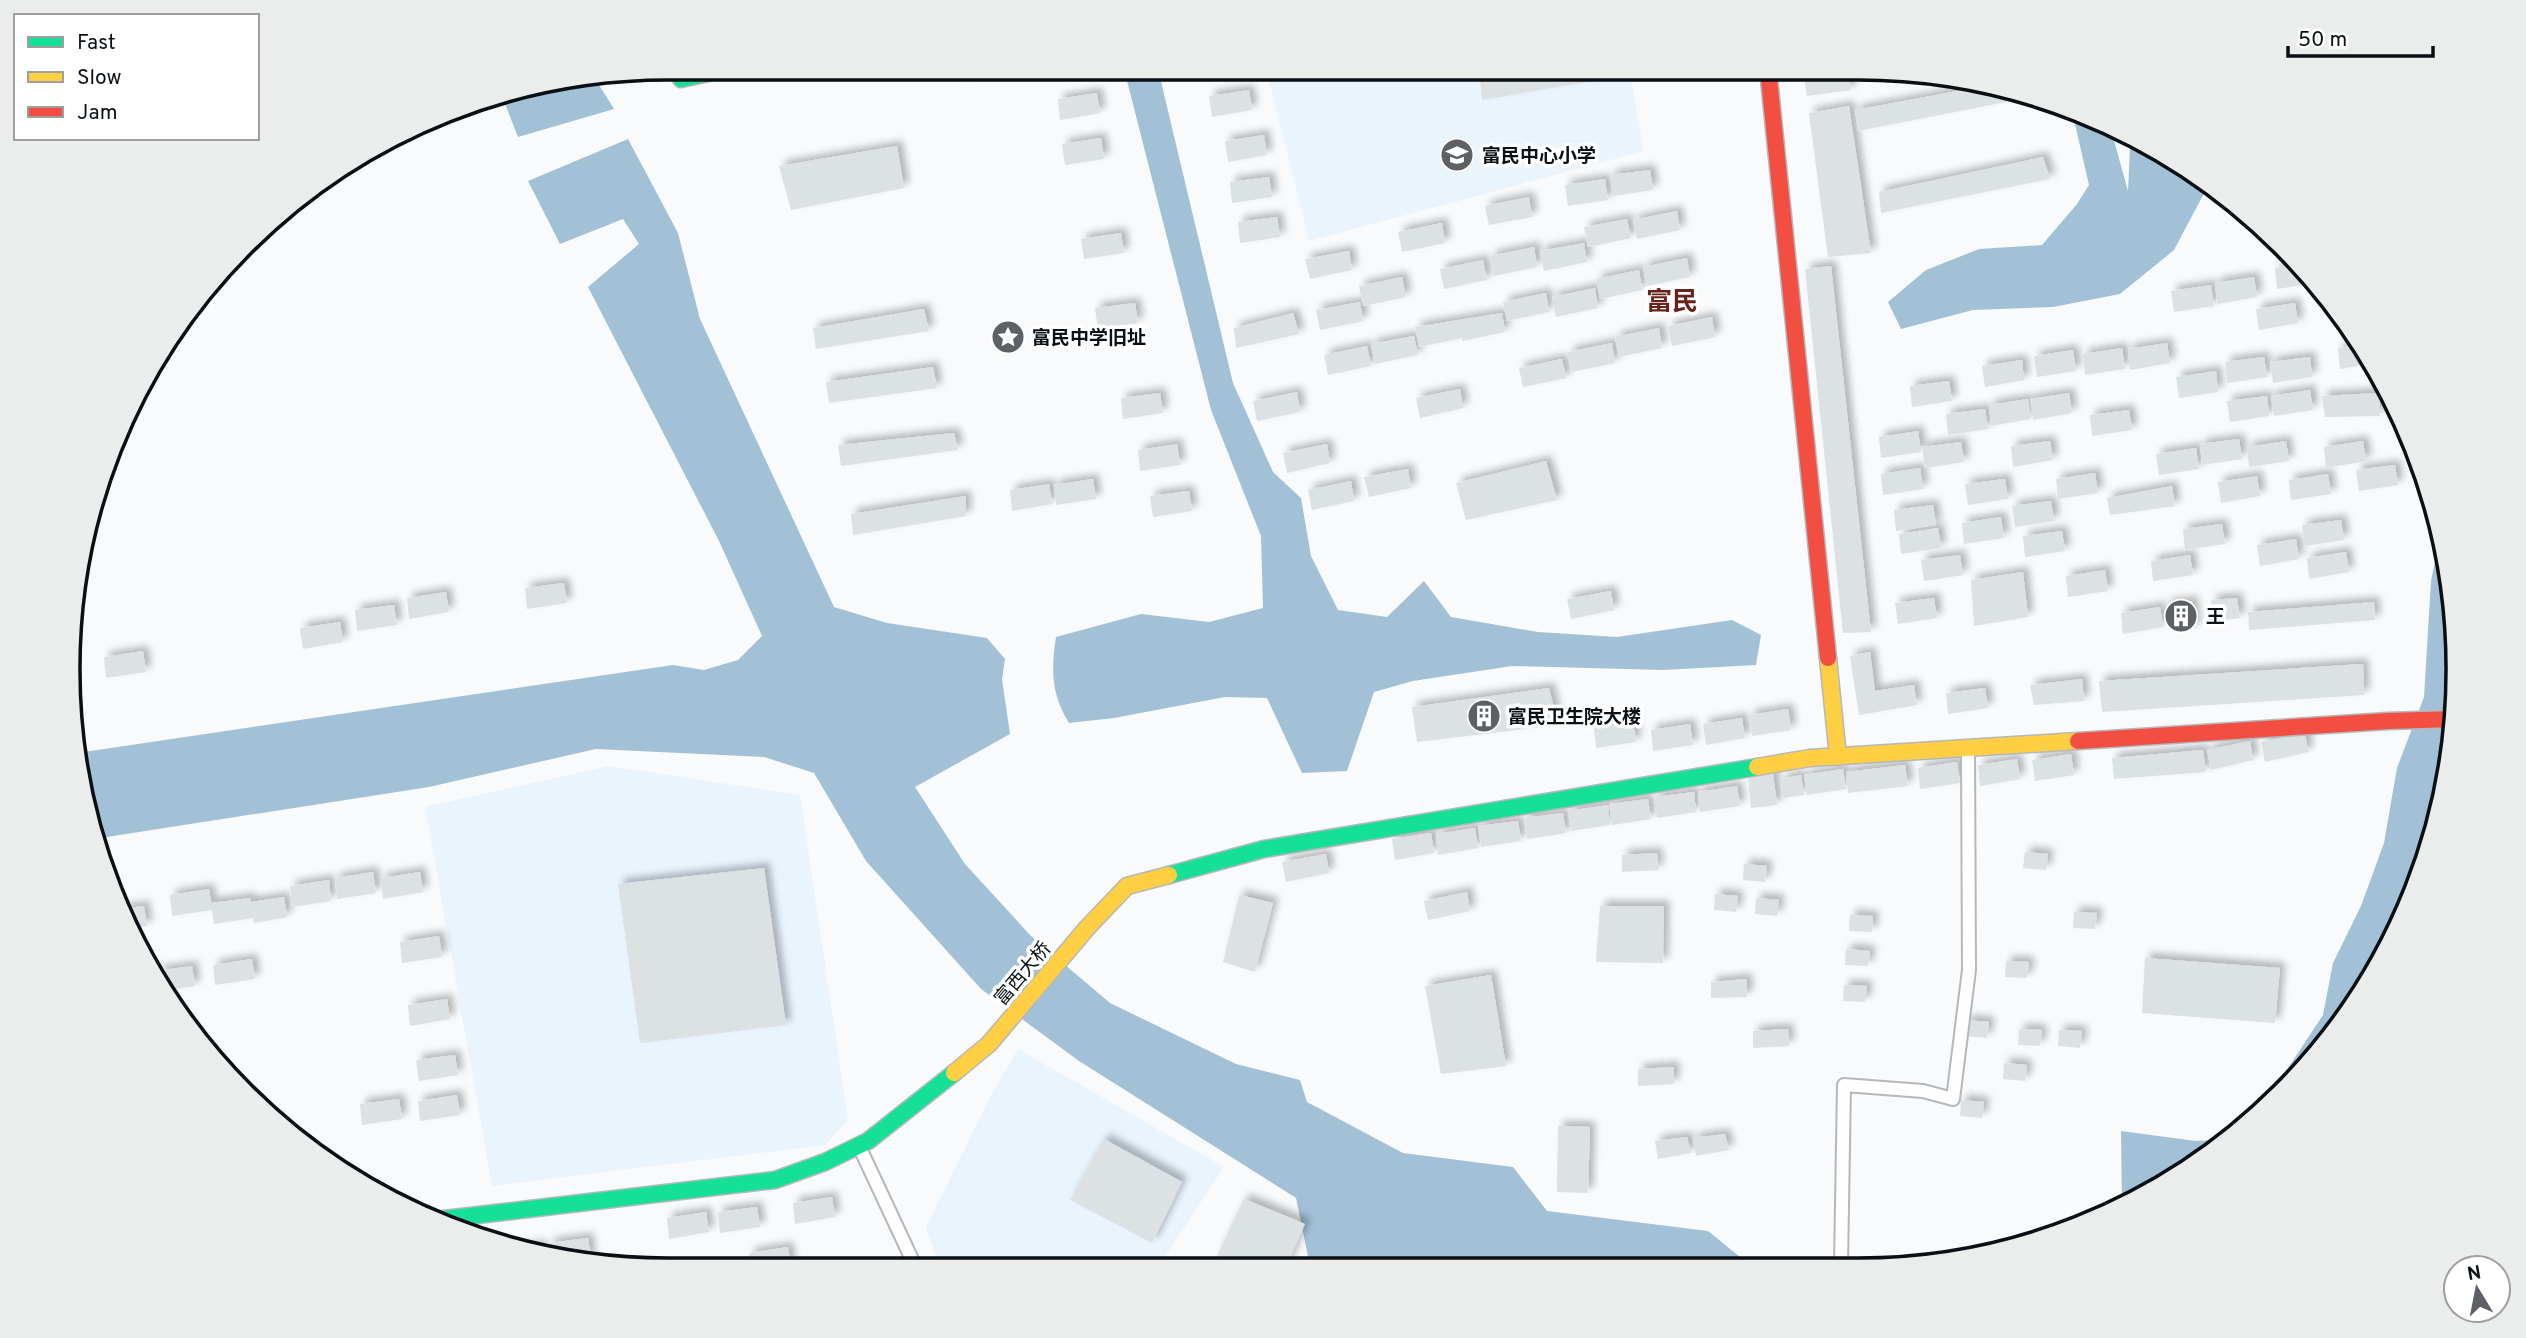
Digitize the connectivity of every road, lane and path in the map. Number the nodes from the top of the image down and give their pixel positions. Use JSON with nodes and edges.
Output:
{"nodes":[{"id":1,"x":1769,"y":80,"type":"edge"},
{"id":2,"x":2443,"y":719,"type":"edge"},
{"id":3,"x":1968,"y":748,"type":"junction"},
{"id":4,"x":1838,"y":757,"type":"junction"},
{"id":5,"x":859,"y":1145,"type":"junction"},
{"id":6,"x":457,"y":1218,"type":"edge"},
{"id":7,"x":911,"y":1258,"type":"edge"},
{"id":8,"x":1841,"y":1258,"type":"edge"}],
"edges":[{"from":1,"to":4,"type":"main road"},
{"from":2,"to":3,"type":"main road","name":"富西大桥"},
{"from":3,"to":4,"type":"main road","name":"富西大桥"},
{"from":3,"to":8,"type":"lane"},
{"from":4,"to":5,"type":"main road","name":"富西大桥"},
{"from":5,"to":6,"type":"main road","name":"富西大桥"},
{"from":5,"to":7,"type":"lane"}]}
